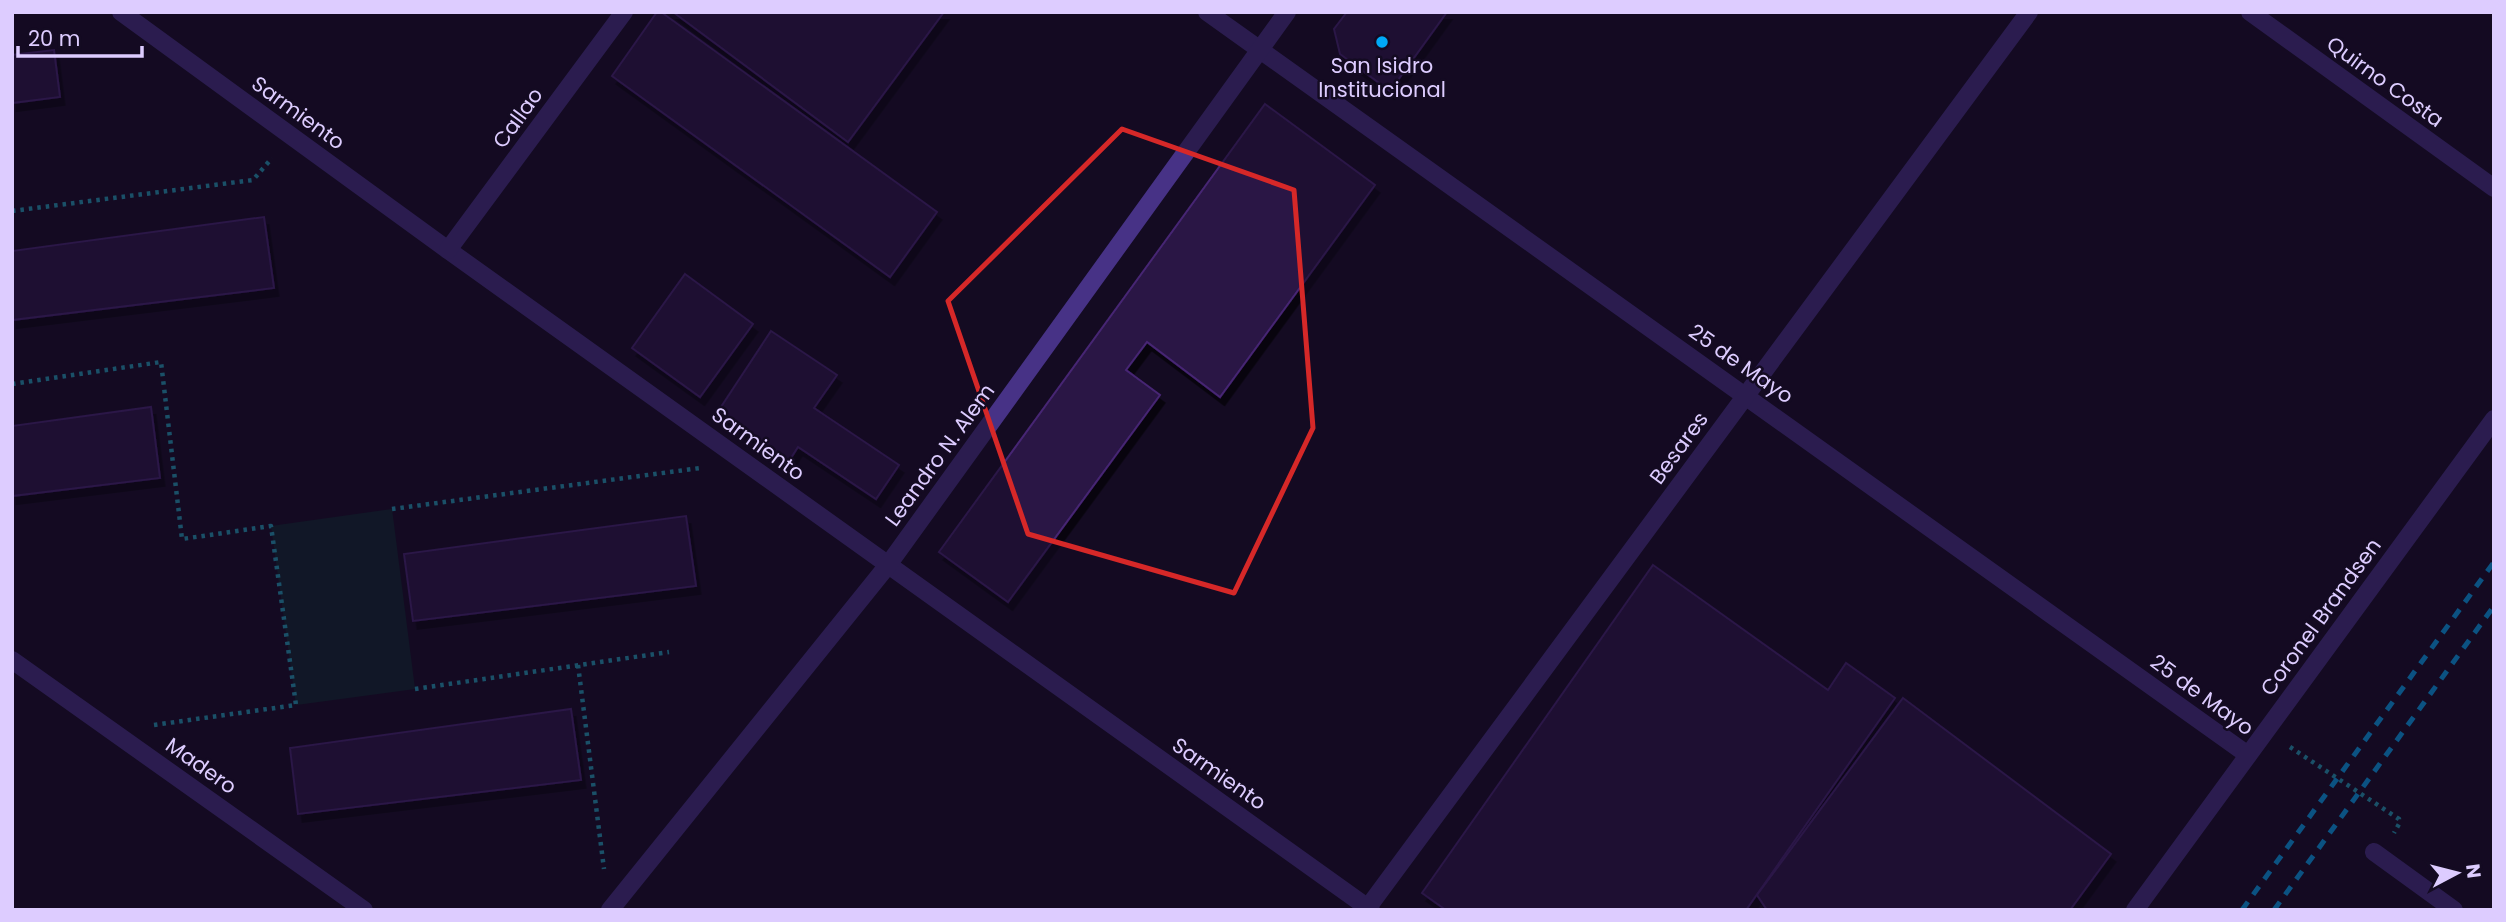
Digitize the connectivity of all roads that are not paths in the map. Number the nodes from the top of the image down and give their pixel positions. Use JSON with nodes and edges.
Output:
{"nodes":[{"id":1,"x":121,"y":12,"type":"edge"},
{"id":2,"x":624,"y":12,"type":"edge"},
{"id":3,"x":1207,"y":12,"type":"edge"},
{"id":4,"x":1287,"y":12,"type":"edge"},
{"id":5,"x":2029,"y":12,"type":"edge"},
{"id":6,"x":2250,"y":12,"type":"edge"},
{"id":7,"x":1259,"y":51,"type":"junction"},
{"id":8,"x":2494,"y":188,"type":"edge"},
{"id":9,"x":448,"y":250,"type":"junction"},
{"id":10,"x":1746,"y":395,"type":"junction"},
{"id":11,"x":2494,"y":419,"type":"edge"},
{"id":12,"x":888,"y":565,"type":"junction"},
{"id":13,"x":13,"y":662,"type":"edge"},
{"id":14,"x":2248,"y":755,"type":"junction"},
{"id":15,"x":2377,"y":854,"type":"road end"},
{"id":16,"x":1368,"y":909,"type":"edge"},
{"id":17,"x":364,"y":910,"type":"edge"},
{"id":18,"x":610,"y":910,"type":"edge"},
{"id":19,"x":2135,"y":910,"type":"edge"},
{"id":20,"x":2454,"y":910,"type":"edge"}],
"edges":[{"from":1,"to":9,"type":"street","name":"Sarmiento"},
{"from":2,"to":9,"type":"street","name":"Callao"},
{"from":3,"to":7,"type":"street","name":"25 de Mayo"},
{"from":4,"to":7,"type":"street","name":"Leandro N. Alem"},
{"from":5,"to":10,"type":"street","name":"Besares"},
{"from":6,"to":8,"type":"street","name":"Quirno Costa"},
{"from":7,"to":10,"type":"street","name":"25 de Mayo"},
{"from":7,"to":12,"type":"street","name":"Leandro N. Alem"},
{"from":9,"to":12,"type":"street","name":"Sarmiento"},
{"from":10,"to":14,"type":"street","name":"25 de Mayo"},
{"from":10,"to":16,"type":"street","name":"Besares"},
{"from":11,"to":14,"type":"street","name":"Coronel Brandsen"},
{"from":12,"to":16,"type":"street","name":"Sarmiento"},
{"from":12,"to":18,"type":"street","name":"Leandro N. Alem"},
{"from":13,"to":17,"type":"street","name":"Madero"},
{"from":14,"to":19,"type":"street","name":"Coronel Brandsen"},
{"from":15,"to":20,"type":"street"}]}
